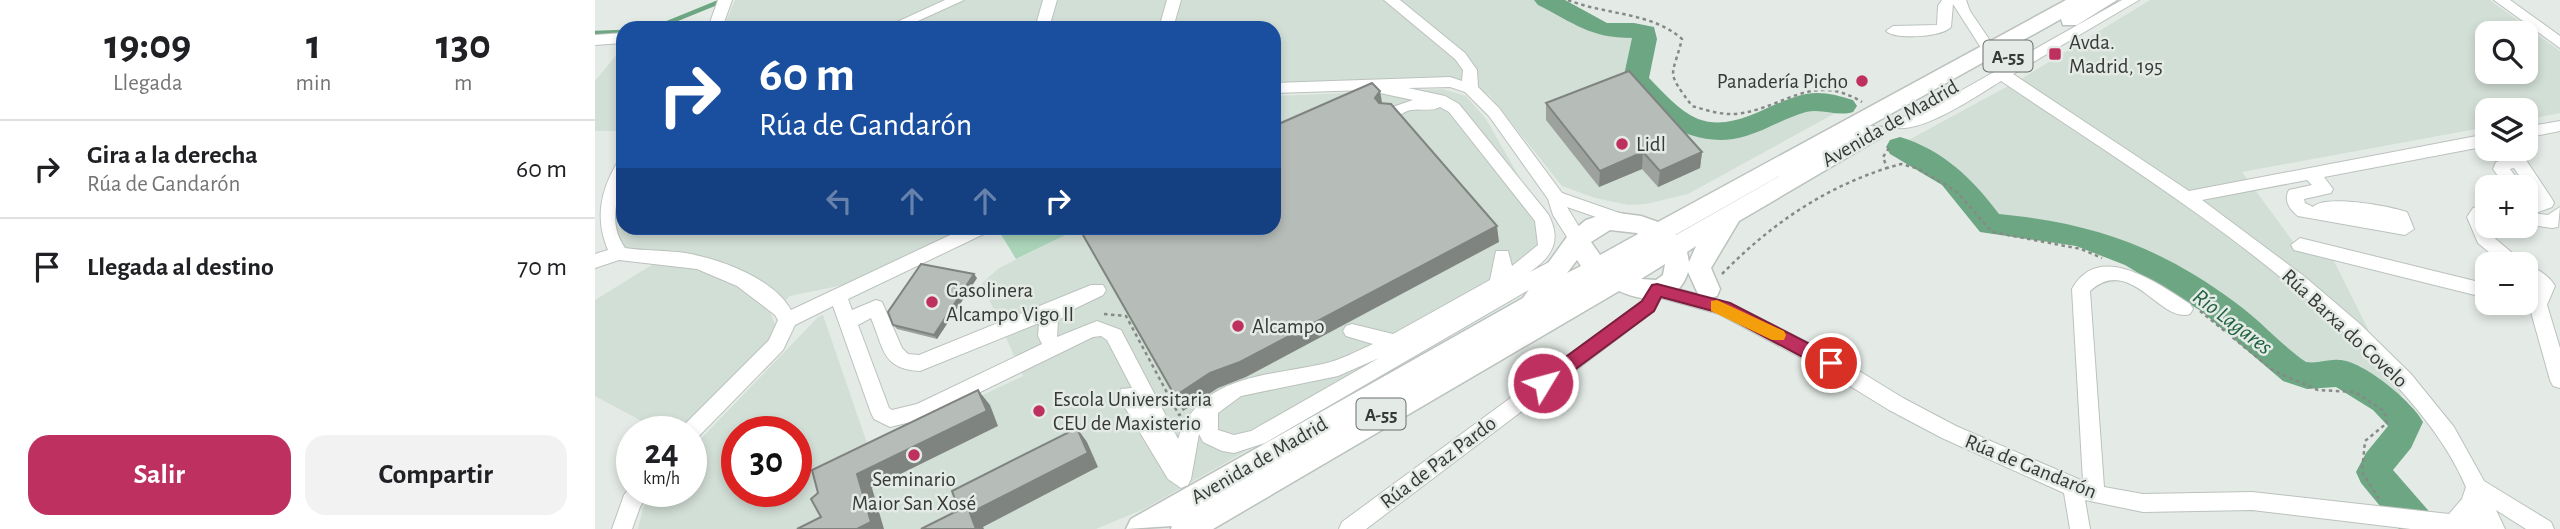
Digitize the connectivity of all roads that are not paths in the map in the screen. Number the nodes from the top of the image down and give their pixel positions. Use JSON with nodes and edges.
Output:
{"nodes":[{"id":1,"x":957,"y":0,"type":"edge"},
{"id":2,"x":1050,"y":0,"type":"edge"},
{"id":3,"x":1174,"y":0,"type":"edge"},
{"id":4,"x":1391,"y":0,"type":"edge"},
{"id":5,"x":1949,"y":0,"type":"edge"},
{"id":6,"x":1959,"y":0,"type":"edge"},
{"id":7,"x":2081,"y":0,"type":"edge"},
{"id":8,"x":2107,"y":0,"type":"edge"},
{"id":9,"x":2132,"y":0,"type":"edge"},
{"id":10,"x":2501,"y":0,"type":"edge"},
{"id":11,"x":906,"y":21,"type":"edge"},
{"id":12,"x":1044,"y":21,"type":"edge"},
{"id":13,"x":1168,"y":21,"type":"edge"},
{"id":14,"x":1893,"y":31,"type":"dead end"},
{"id":15,"x":616,"y":38,"type":"edge"},
{"id":16,"x":595,"y":40,"type":"edge"},
{"id":17,"x":2560,"y":43,"type":"edge"},
{"id":18,"x":1990,"y":51,"type":"junction"},
{"id":19,"x":2002,"y":74,"type":"junction"},
{"id":20,"x":1370,"y":86,"type":"junction"},
{"id":21,"x":1281,"y":88,"type":"edge"},
{"id":22,"x":1470,"y":88,"type":"junction"},
{"id":23,"x":1454,"y":108,"type":"junction"},
{"id":24,"x":1389,"y":114,"type":"edge"},
{"id":25,"x":1885,"y":117,"type":"junction"},
{"id":26,"x":2560,"y":126,"type":"edge"},
{"id":27,"x":2538,"y":130,"type":"edge"},
{"id":28,"x":2475,"y":142,"type":"edge"},
{"id":29,"x":2508,"y":161,"type":"edge"},
{"id":30,"x":2311,"y":174,"type":"junction"},
{"id":31,"x":2506,"y":175,"type":"edge"},
{"id":32,"x":616,"y":181,"type":"edge"},
{"id":33,"x":2538,"y":190,"type":"edge"},
{"id":34,"x":1556,"y":197,"type":"junction"},
{"id":35,"x":2183,"y":198,"type":"junction"},
{"id":36,"x":2538,"y":205,"type":"edge"},
{"id":37,"x":1725,"y":206,"type":"junction"},
{"id":38,"x":2560,"y":213,"type":"edge"},
{"id":39,"x":2321,"y":215,"type":"dead end"},
{"id":40,"x":2538,"y":220,"type":"edge"},
{"id":41,"x":1625,"y":221,"type":"junction"},
{"id":42,"x":965,"y":235,"type":"edge"},
{"id":43,"x":2484,"y":238,"type":"edge"},
{"id":44,"x":1578,"y":240,"type":"junction"},
{"id":45,"x":2299,"y":245,"type":"dead end"},
{"id":46,"x":1705,"y":251,"type":"junction"},
{"id":47,"x":2500,"y":252,"type":"edge"},
{"id":48,"x":619,"y":253,"type":"junction"},
{"id":49,"x":1502,"y":256,"type":"dead end"},
{"id":50,"x":595,"y":261,"type":"edge"},
{"id":51,"x":1562,"y":263,"type":"junction"},
{"id":52,"x":1668,"y":268,"type":"junction"},
{"id":53,"x":1608,"y":274,"type":"junction"},
{"id":54,"x":1498,"y":284,"type":"junction"},
{"id":55,"x":2553,"y":284,"type":"edge"},
{"id":56,"x":2475,"y":288,"type":"edge"},
{"id":57,"x":1707,"y":289,"type":"junction"},
{"id":58,"x":1097,"y":290,"type":"dead end"},
{"id":59,"x":838,"y":296,"type":"junction"},
{"id":60,"x":2538,"y":298,"type":"edge"},
{"id":61,"x":1578,"y":302,"type":"junction"},
{"id":62,"x":1064,"y":305,"type":"junction"},
{"id":63,"x":876,"y":307,"type":"junction"},
{"id":64,"x":1527,"y":308,"type":"junction"},
{"id":65,"x":1724,"y":308,"type":"junction"},
{"id":66,"x":2184,"y":309,"type":"dead end"},
{"id":67,"x":2536,"y":315,"type":"edge"},
{"id":68,"x":787,"y":320,"type":"junction"},
{"id":69,"x":848,"y":321,"type":"junction"},
{"id":70,"x":1352,"y":331,"type":"dead end"},
{"id":71,"x":1393,"y":341,"type":"junction"},
{"id":72,"x":1053,"y":348,"type":"junction"},
{"id":73,"x":2560,"y":380,"type":"edge"},
{"id":74,"x":1128,"y":395,"type":"dead end"},
{"id":75,"x":1211,"y":407,"type":"junction"},
{"id":76,"x":706,"y":416,"type":"edge"},
{"id":77,"x":1158,"y":420,"type":"junction"},
{"id":78,"x":1194,"y":421,"type":"junction"},
{"id":79,"x":1180,"y":484,"type":"junction"},
{"id":80,"x":2073,"y":487,"type":"junction"},
{"id":81,"x":2476,"y":487,"type":"junction"},
{"id":82,"x":2094,"y":493,"type":"junction"},
{"id":83,"x":629,"y":507,"type":"edge"},
{"id":84,"x":2454,"y":524,"type":"junction"},
{"id":85,"x":622,"y":529,"type":"edge"},
{"id":86,"x":1141,"y":529,"type":"edge"},
{"id":87,"x":1186,"y":529,"type":"edge"},
{"id":88,"x":1349,"y":529,"type":"edge"},
{"id":89,"x":2080,"y":529,"type":"edge"},
{"id":90,"x":2494,"y":529,"type":"edge"},
{"id":91,"x":2544,"y":529,"type":"edge"}],
"edges":[{"from":1,"to":11,"type":"street"},
{"from":2,"to":12,"type":"street"},
{"from":3,"to":13,"type":"street"},
{"from":4,"to":22,"type":"street"},
{"from":5,"to":14,"type":"street"},
{"from":6,"to":18,"type":"street"},
{"from":7,"to":18,"type":"highway","name":"Avenida de Madrid","number":"A-55"},
{"from":8,"to":25,"type":"highway","name":"Avenida de Madrid","number":"A-55"},
{"from":9,"to":19,"type":"street"},
{"from":10,"to":17,"type":"street"},
{"from":15,"to":16,"type":"street"},
{"from":18,"to":25,"type":"highway","name":"Avenida de Madrid","number":"A-55"},
{"from":19,"to":25,"type":"street"},
{"from":19,"to":35,"type":"street","name":"Rúa Barxa do Covelo"},
{"from":20,"to":21,"type":"street"},
{"from":20,"to":22,"type":"street"},
{"from":20,"to":23,"type":"street"},
{"from":22,"to":34,"type":"street"},
{"from":23,"to":24,"type":"street"},
{"from":23,"to":54,"type":"street"},
{"from":25,"to":37,"type":"highway","name":"Avenida de Madrid","number":"A-55"},
{"from":26,"to":27,"type":"street"},
{"from":28,"to":30,"type":"street"},
{"from":29,"to":31,"type":"street"},
{"from":30,"to":35,"type":"street"},
{"from":30,"to":39,"type":"street"},
{"from":32,"to":48,"type":"street"},
{"from":33,"to":36,"type":"street"},
{"from":34,"to":41,"type":"street"},
{"from":34,"to":44,"type":"street"},
{"from":35,"to":81,"type":"street","name":"Rúa Barxa do Covelo"},
{"from":37,"to":41,"type":"highway"},
{"from":37,"to":46,"type":"highway"},
{"from":37,"to":52,"type":"highway","name":"Avenida de Madrid","number":"A-55"},
{"from":38,"to":40,"type":"street"},
{"from":41,"to":44,"type":"highway"},
{"from":41,"to":52,"type":"highway"},
{"from":42,"to":59,"type":"street"},
{"from":43,"to":47,"type":"street"},
{"from":44,"to":51,"type":"highway"},
{"from":44,"to":53,"type":"highway"},
{"from":45,"to":56,"type":"street"},
{"from":46,"to":52,"type":"highway"},
{"from":46,"to":57,"type":"highway"},
{"from":48,"to":50,"type":"street"},
{"from":48,"to":68,"type":"street"},
{"from":49,"to":54,"type":"street"},
{"from":51,"to":64,"type":"highway"},
{"from":51,"to":75,"type":"street"},
{"from":52,"to":53,"type":"highway"},
{"from":52,"to":53,"type":"highway","number":"A-55"},
{"from":52,"to":57,"type":"street","name":"Rúa de Gandarón"},
{"from":52,"to":61,"type":"highway"},
{"from":52,"to":65,"type":"street","name":"Rúa de Gandarón"},
{"from":52,"to":88,"type":"street","name":"Rúa de Paz Pardo"},
{"from":53,"to":61,"type":"highway","name":"Avenida de Madrid","number":"A-55"},
{"from":53,"to":64,"type":"highway","name":"Avenida de Madrid","number":"A-55"},
{"from":54,"to":71,"type":"street"},
{"from":55,"to":60,"type":"street"},
{"from":57,"to":65,"type":"street","name":"Rúa de Gandarón"},
{"from":58,"to":62,"type":"street"},
{"from":59,"to":63,"type":"street"},
{"from":59,"to":68,"type":"street"},
{"from":59,"to":69,"type":"street"},
{"from":61,"to":87,"type":"highway","name":"Avenida de Madrid","number":"A-55"},
{"from":62,"to":63,"type":"street"},
{"from":62,"to":72,"type":"street"},
{"from":63,"to":69,"type":"street"},
{"from":64,"to":86,"type":"highway","name":"Avenida de Madrid","number":"A-55"},
{"from":65,"to":80,"type":"street","name":"Rúa de Gandarón"},
{"from":66,"to":82,"type":"street"},
{"from":67,"to":73,"type":"street"},
{"from":68,"to":76,"type":"street"},
{"from":69,"to":72,"type":"street"},
{"from":70,"to":71,"type":"street"},
{"from":71,"to":75,"type":"street"},
{"from":72,"to":77,"type":"street"},
{"from":74,"to":79,"type":"street"},
{"from":75,"to":78,"type":"street"},
{"from":77,"to":78,"type":"street"},
{"from":77,"to":79,"type":"street"},
{"from":78,"to":79,"type":"street"},
{"from":80,"to":82,"type":"street","name":"Rúa de Gandarón"},
{"from":80,"to":89,"type":"street"},
{"from":81,"to":84,"type":"street"},
{"from":81,"to":90,"type":"street","name":"Rúa Barxa do Covelo"},
{"from":81,"to":91,"type":"street","name":"Rúa Barxa do Covelo"},
{"from":82,"to":84,"type":"street","name":"Rúa de Gandarón"},
{"from":83,"to":85,"type":"street"},
{"from":84,"to":90,"type":"street","name":"Rúa de Gandarón"}]}
